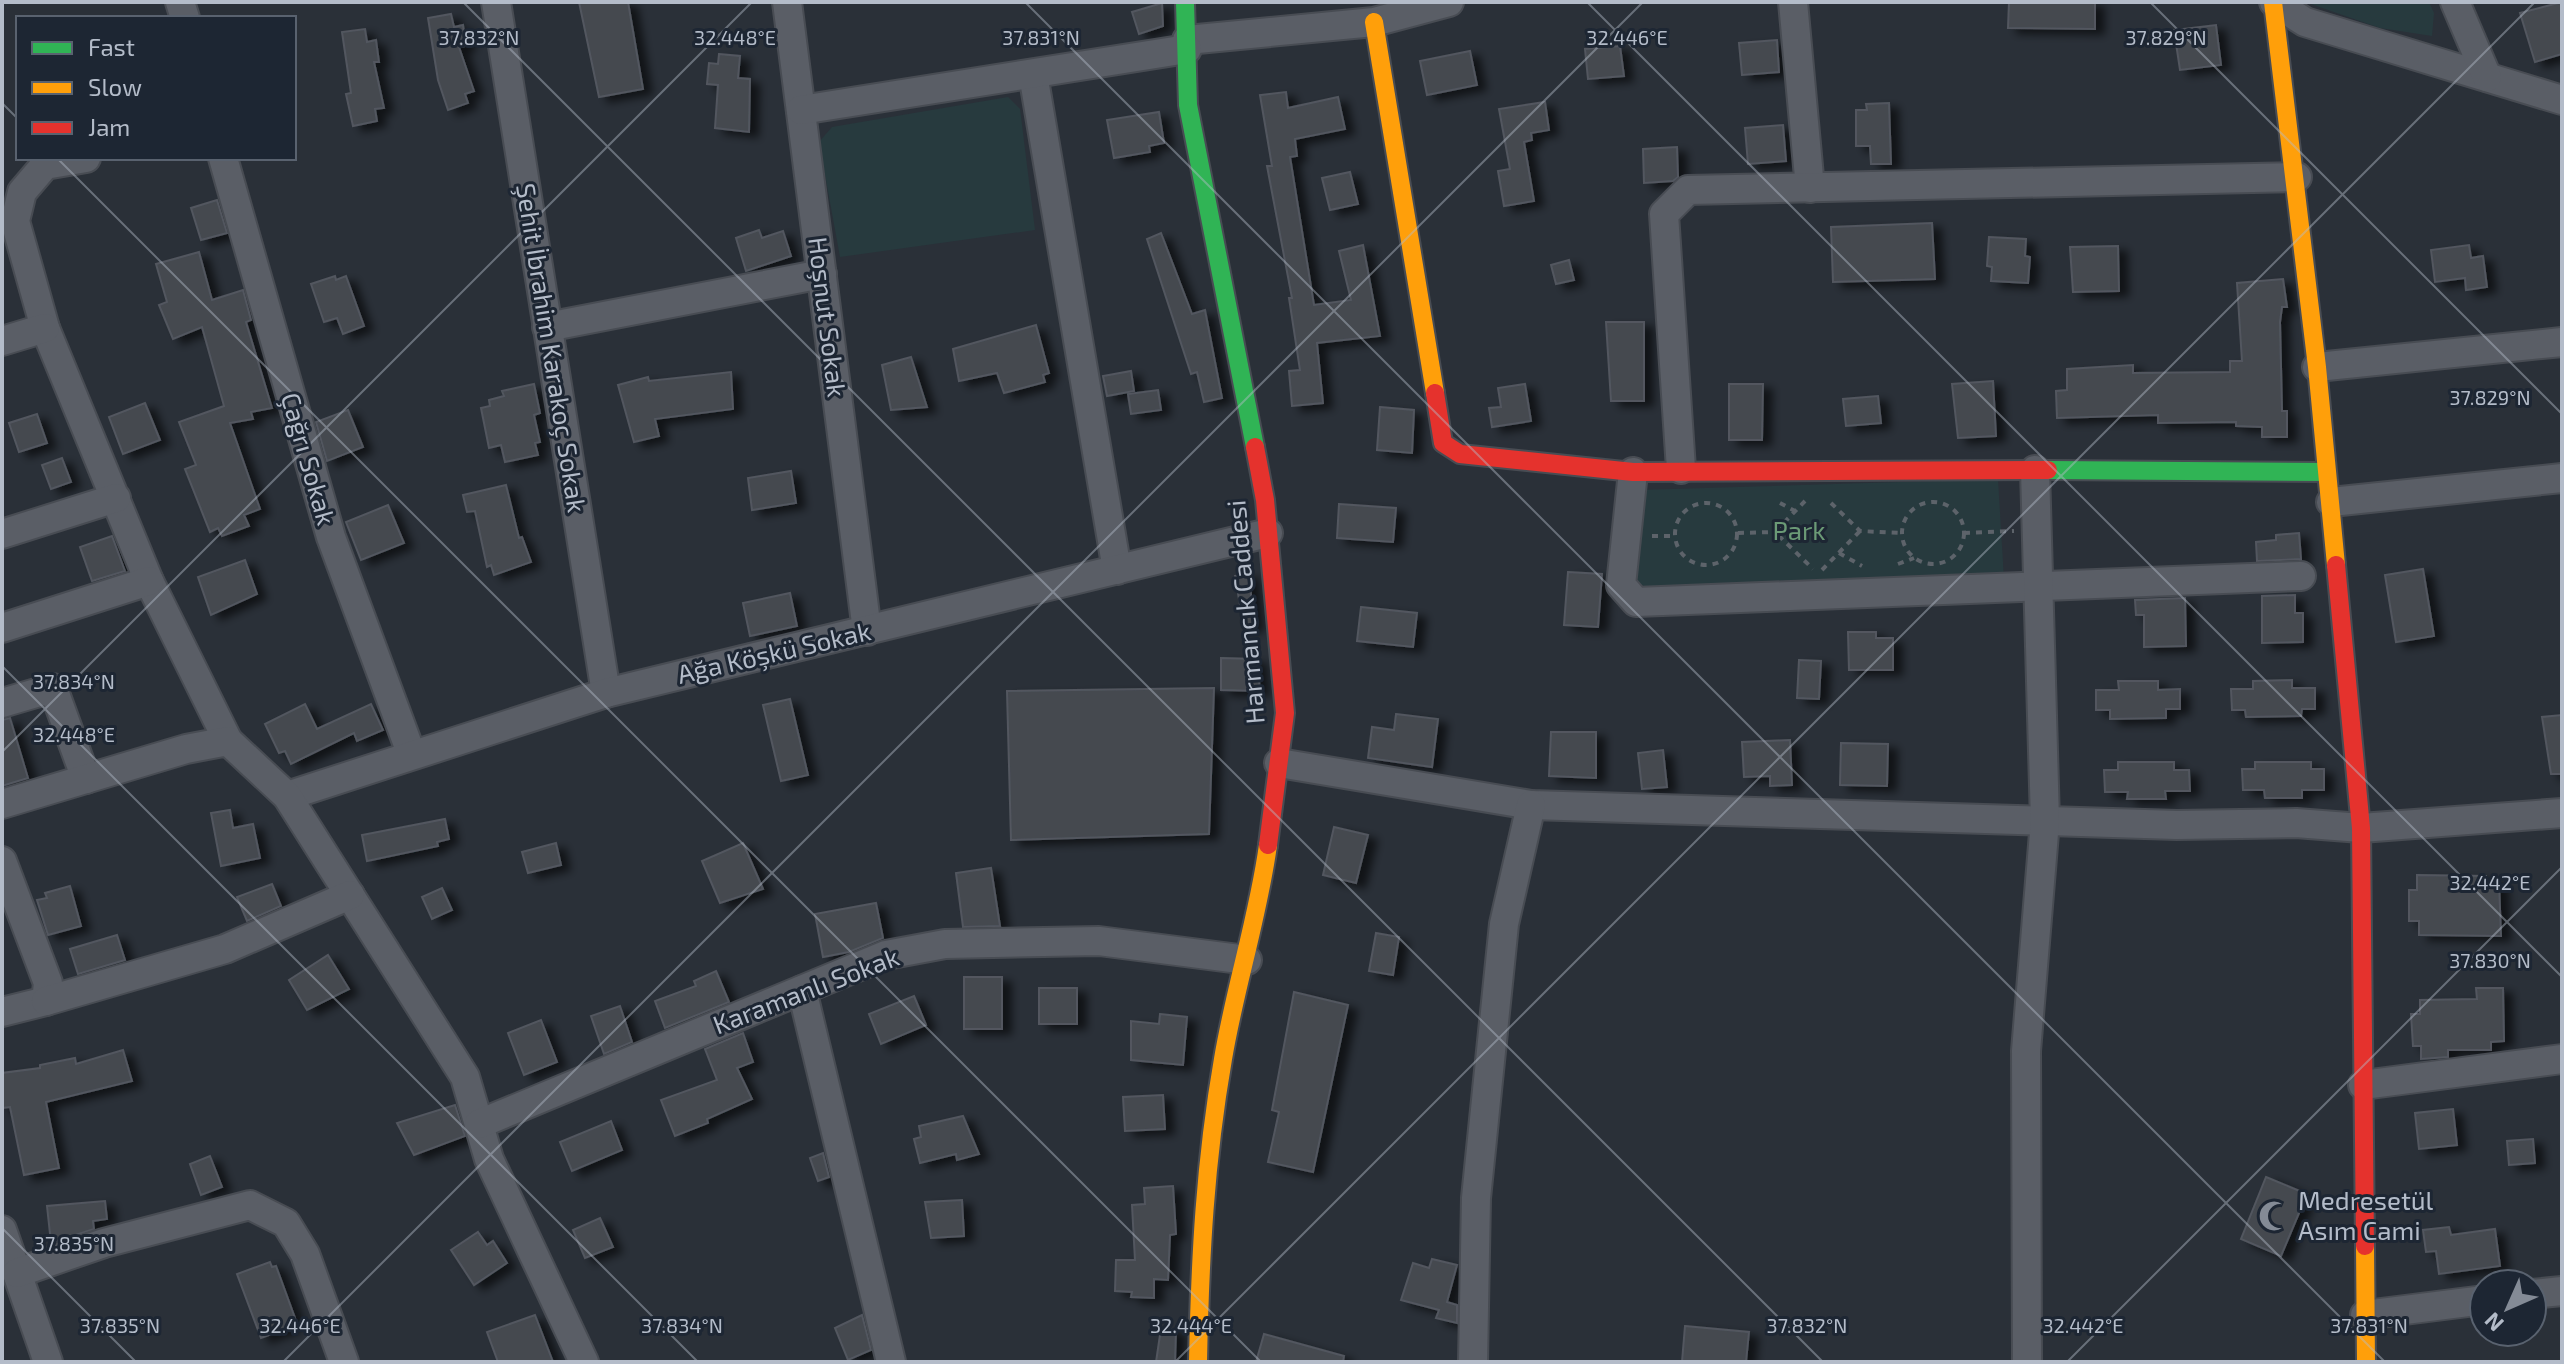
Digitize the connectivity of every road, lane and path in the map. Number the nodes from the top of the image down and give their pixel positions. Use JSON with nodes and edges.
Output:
{"nodes":[{"id":1,"x":496,"y":2,"type":"edge"},
{"id":2,"x":787,"y":2,"type":"edge"},
{"id":3,"x":1185,"y":2,"type":"edge"},
{"id":4,"x":1449,"y":2,"type":"edge"},
{"id":5,"x":1793,"y":2,"type":"edge"},
{"id":6,"x":2274,"y":2,"type":"edge"},
{"id":7,"x":2455,"y":2,"type":"edge"},
{"id":8,"x":1374,"y":22,"type":"junction"},
{"id":9,"x":1187,"y":45,"type":"junction"},
{"id":10,"x":1033,"y":74,"type":"junction"},
{"id":11,"x":2487,"y":77,"type":"junction"},
{"id":12,"x":2562,"y":100,"type":"edge"},
{"id":13,"x":801,"y":110,"type":"junction"},
{"id":14,"x":74,"y":160,"type":"edge"},
{"id":15,"x":224,"y":160,"type":"edge"},
{"id":16,"x":2297,"y":177,"type":"junction"},
{"id":17,"x":1810,"y":188,"type":"junction"},
{"id":18,"x":822,"y":274,"type":"junction"},
{"id":19,"x":547,"y":327,"type":"junction"},
{"id":20,"x":45,"y":328,"type":"junction"},
{"id":21,"x":2,"y":341,"type":"edge"},
{"id":22,"x":2562,"y":342,"type":"edge"},
{"id":23,"x":2317,"y":367,"type":"junction"},
{"id":24,"x":1681,"y":469,"type":"junction"},
{"id":25,"x":2035,"y":470,"type":"junction"},
{"id":26,"x":1633,"y":472,"type":"junction"},
{"id":27,"x":2326,"y":472,"type":"junction"},
{"id":28,"x":2562,"y":478,"type":"edge"},
{"id":29,"x":116,"y":498,"type":"junction"},
{"id":30,"x":1828,"y":499,"type":"dead end"},
{"id":31,"x":1806,"y":500,"type":"dead end"},
{"id":32,"x":2331,"y":502,"type":"junction"},
{"id":33,"x":2038,"y":530,"type":"junction"},
{"id":34,"x":1860,"y":531,"type":"junction"},
{"id":35,"x":1775,"y":532,"type":"junction"},
{"id":36,"x":1268,"y":533,"type":"junction"},
{"id":37,"x":1737,"y":533,"type":"junction"},
{"id":38,"x":1901,"y":533,"type":"junction"},
{"id":39,"x":1964,"y":533,"type":"junction"},
{"id":40,"x":2,"y":534,"type":"edge"},
{"id":41,"x":1839,"y":553,"type":"junction"},
{"id":42,"x":1914,"y":558,"type":"junction"},
{"id":43,"x":1890,"y":568,"type":"dead end"},
{"id":44,"x":1871,"y":569,"type":"dead end"},
{"id":45,"x":1117,"y":570,"type":"junction"},
{"id":46,"x":2301,"y":576,"type":"dead end"},
{"id":47,"x":149,"y":581,"type":"junction"},
{"id":48,"x":2038,"y":586,"type":"junction"},
{"id":49,"x":2,"y":628,"type":"edge"},
{"id":50,"x":867,"y":631,"type":"junction"},
{"id":51,"x":606,"y":693,"type":"junction"},
{"id":52,"x":2,"y":703,"type":"edge"},
{"id":53,"x":228,"y":741,"type":"junction"},
{"id":54,"x":411,"y":753,"type":"junction"},
{"id":55,"x":1279,"y":763,"type":"junction"},
{"id":56,"x":86,"y":779,"type":"junction"},
{"id":57,"x":287,"y":796,"type":"junction"},
{"id":58,"x":2,"y":804,"type":"edge"},
{"id":59,"x":1531,"y":805,"type":"junction"},
{"id":60,"x":2562,"y":813,"type":"edge"},
{"id":61,"x":2045,"y":821,"type":"junction"},
{"id":62,"x":2361,"y":828,"type":"junction"},
{"id":63,"x":2,"y":861,"type":"edge"},
{"id":64,"x":350,"y":895,"type":"junction"},
{"id":65,"x":1247,"y":960,"type":"junction"},
{"id":66,"x":802,"y":990,"type":"junction"},
{"id":67,"x":46,"y":1001,"type":"junction"},
{"id":68,"x":2,"y":1012,"type":"edge"},
{"id":69,"x":2562,"y":1059,"type":"edge"},
{"id":70,"x":2363,"y":1085,"type":"junction"},
{"id":71,"x":479,"y":1124,"type":"junction"},
{"id":72,"x":2,"y":1230,"type":"edge"},
{"id":73,"x":17,"y":1273,"type":"junction"},
{"id":74,"x":2468,"y":1302,"type":"edge"},
{"id":75,"x":2365,"y":1315,"type":"junction"},
{"id":76,"x":48,"y":1362,"type":"edge"},
{"id":77,"x":344,"y":1362,"type":"edge"},
{"id":78,"x":584,"y":1362,"type":"edge"},
{"id":79,"x":891,"y":1362,"type":"edge"},
{"id":80,"x":1198,"y":1362,"type":"edge"},
{"id":81,"x":1473,"y":1362,"type":"edge"},
{"id":82,"x":2027,"y":1362,"type":"edge"},
{"id":83,"x":2366,"y":1362,"type":"edge"}],
"edges":[{"from":1,"to":19,"type":"street","name":"Şehit İbrahim Karakoç Sokak"},
{"from":2,"to":13,"type":"street","name":"Hoşnut Sokak"},
{"from":3,"to":9,"type":"street","name":"Harmancık Caddesi"},
{"from":4,"to":8,"type":"street"},
{"from":5,"to":17,"type":"street"},
{"from":6,"to":11,"type":"street"},
{"from":6,"to":16,"type":"street"},
{"from":7,"to":11,"type":"street"},
{"from":8,"to":9,"type":"street"},
{"from":8,"to":26,"type":"street"},
{"from":9,"to":10,"type":"street"},
{"from":9,"to":36,"type":"street","name":"Harmancık Caddesi"},
{"from":10,"to":13,"type":"street"},
{"from":10,"to":45,"type":"street"},
{"from":11,"to":12,"type":"street"},
{"from":13,"to":18,"type":"street","name":"Hoşnut Sokak"},
{"from":14,"to":20,"type":"street"},
{"from":15,"to":54,"type":"street","name":"Çağrı Sokak"},
{"from":16,"to":17,"type":"street"},
{"from":16,"to":23,"type":"street"},
{"from":17,"to":24,"type":"street"},
{"from":18,"to":19,"type":"street"},
{"from":18,"to":50,"type":"street","name":"Hoşnut Sokak"},
{"from":19,"to":51,"type":"street","name":"Şehit İbrahim Karakoç Sokak"},
{"from":20,"to":21,"type":"street"},
{"from":20,"to":29,"type":"street"},
{"from":22,"to":23,"type":"street"},
{"from":23,"to":27,"type":"street"},
{"from":24,"to":25,"type":"street"},
{"from":24,"to":26,"type":"street"},
{"from":25,"to":27,"type":"street"},
{"from":25,"to":33,"type":"street"},
{"from":26,"to":48,"type":"street"},
{"from":27,"to":32,"type":"street"},
{"from":28,"to":32,"type":"street"},
{"from":29,"to":40,"type":"street"},
{"from":29,"to":47,"type":"street"},
{"from":30,"to":34,"type":"path"},
{"from":31,"to":35,"type":"path"},
{"from":32,"to":62,"type":"street"},
{"from":33,"to":39,"type":"path"},
{"from":33,"to":48,"type":"street"},
{"from":34,"to":38,"type":"path"},
{"from":34,"to":41,"type":"path"},
{"from":35,"to":37,"type":"path"},
{"from":35,"to":41,"type":"path"},
{"from":36,"to":45,"type":"street","name":"Ağa Köşkü Sokak"},
{"from":36,"to":55,"type":"street","name":"Harmancık Caddesi"},
{"from":37,"to":37,"type":"path"},
{"from":38,"to":39,"type":"path"},
{"from":38,"to":42,"type":"path"},
{"from":39,"to":42,"type":"path"},
{"from":41,"to":44,"type":"path"},
{"from":42,"to":43,"type":"path"},
{"from":45,"to":50,"type":"street","name":"Ağa Köşkü Sokak"},
{"from":46,"to":48,"type":"street"},
{"from":47,"to":49,"type":"street"},
{"from":47,"to":53,"type":"street"},
{"from":48,"to":61,"type":"street"},
{"from":50,"to":51,"type":"street","name":"Ağa Köşkü Sokak"},
{"from":51,"to":54,"type":"street","name":"Ağa Köşkü Sokak"},
{"from":52,"to":56,"type":"street"},
{"from":53,"to":56,"type":"street"},
{"from":53,"to":57,"type":"street"},
{"from":54,"to":57,"type":"street","name":"Ağa Köşkü Sokak"},
{"from":55,"to":59,"type":"street"},
{"from":55,"to":65,"type":"street","name":"Harmancık Caddesi"},
{"from":56,"to":58,"type":"street"},
{"from":57,"to":64,"type":"street"},
{"from":59,"to":61,"type":"street"},
{"from":59,"to":81,"type":"street"},
{"from":60,"to":62,"type":"street"},
{"from":61,"to":62,"type":"street"},
{"from":61,"to":82,"type":"street"},
{"from":62,"to":70,"type":"street"},
{"from":63,"to":67,"type":"street"},
{"from":64,"to":67,"type":"street"},
{"from":64,"to":71,"type":"street"},
{"from":65,"to":66,"type":"street","name":"Karamanlı Sokak"},
{"from":65,"to":80,"type":"street","name":"Harmancık Caddesi"},
{"from":66,"to":71,"type":"street","name":"Karamanlı Sokak"},
{"from":66,"to":79,"type":"street"},
{"from":67,"to":68,"type":"street"},
{"from":69,"to":70,"type":"street"},
{"from":70,"to":75,"type":"street"},
{"from":71,"to":78,"type":"street"},
{"from":72,"to":73,"type":"street"},
{"from":73,"to":76,"type":"street"},
{"from":73,"to":77,"type":"street"},
{"from":74,"to":75,"type":"street"},
{"from":75,"to":83,"type":"street"}]}
